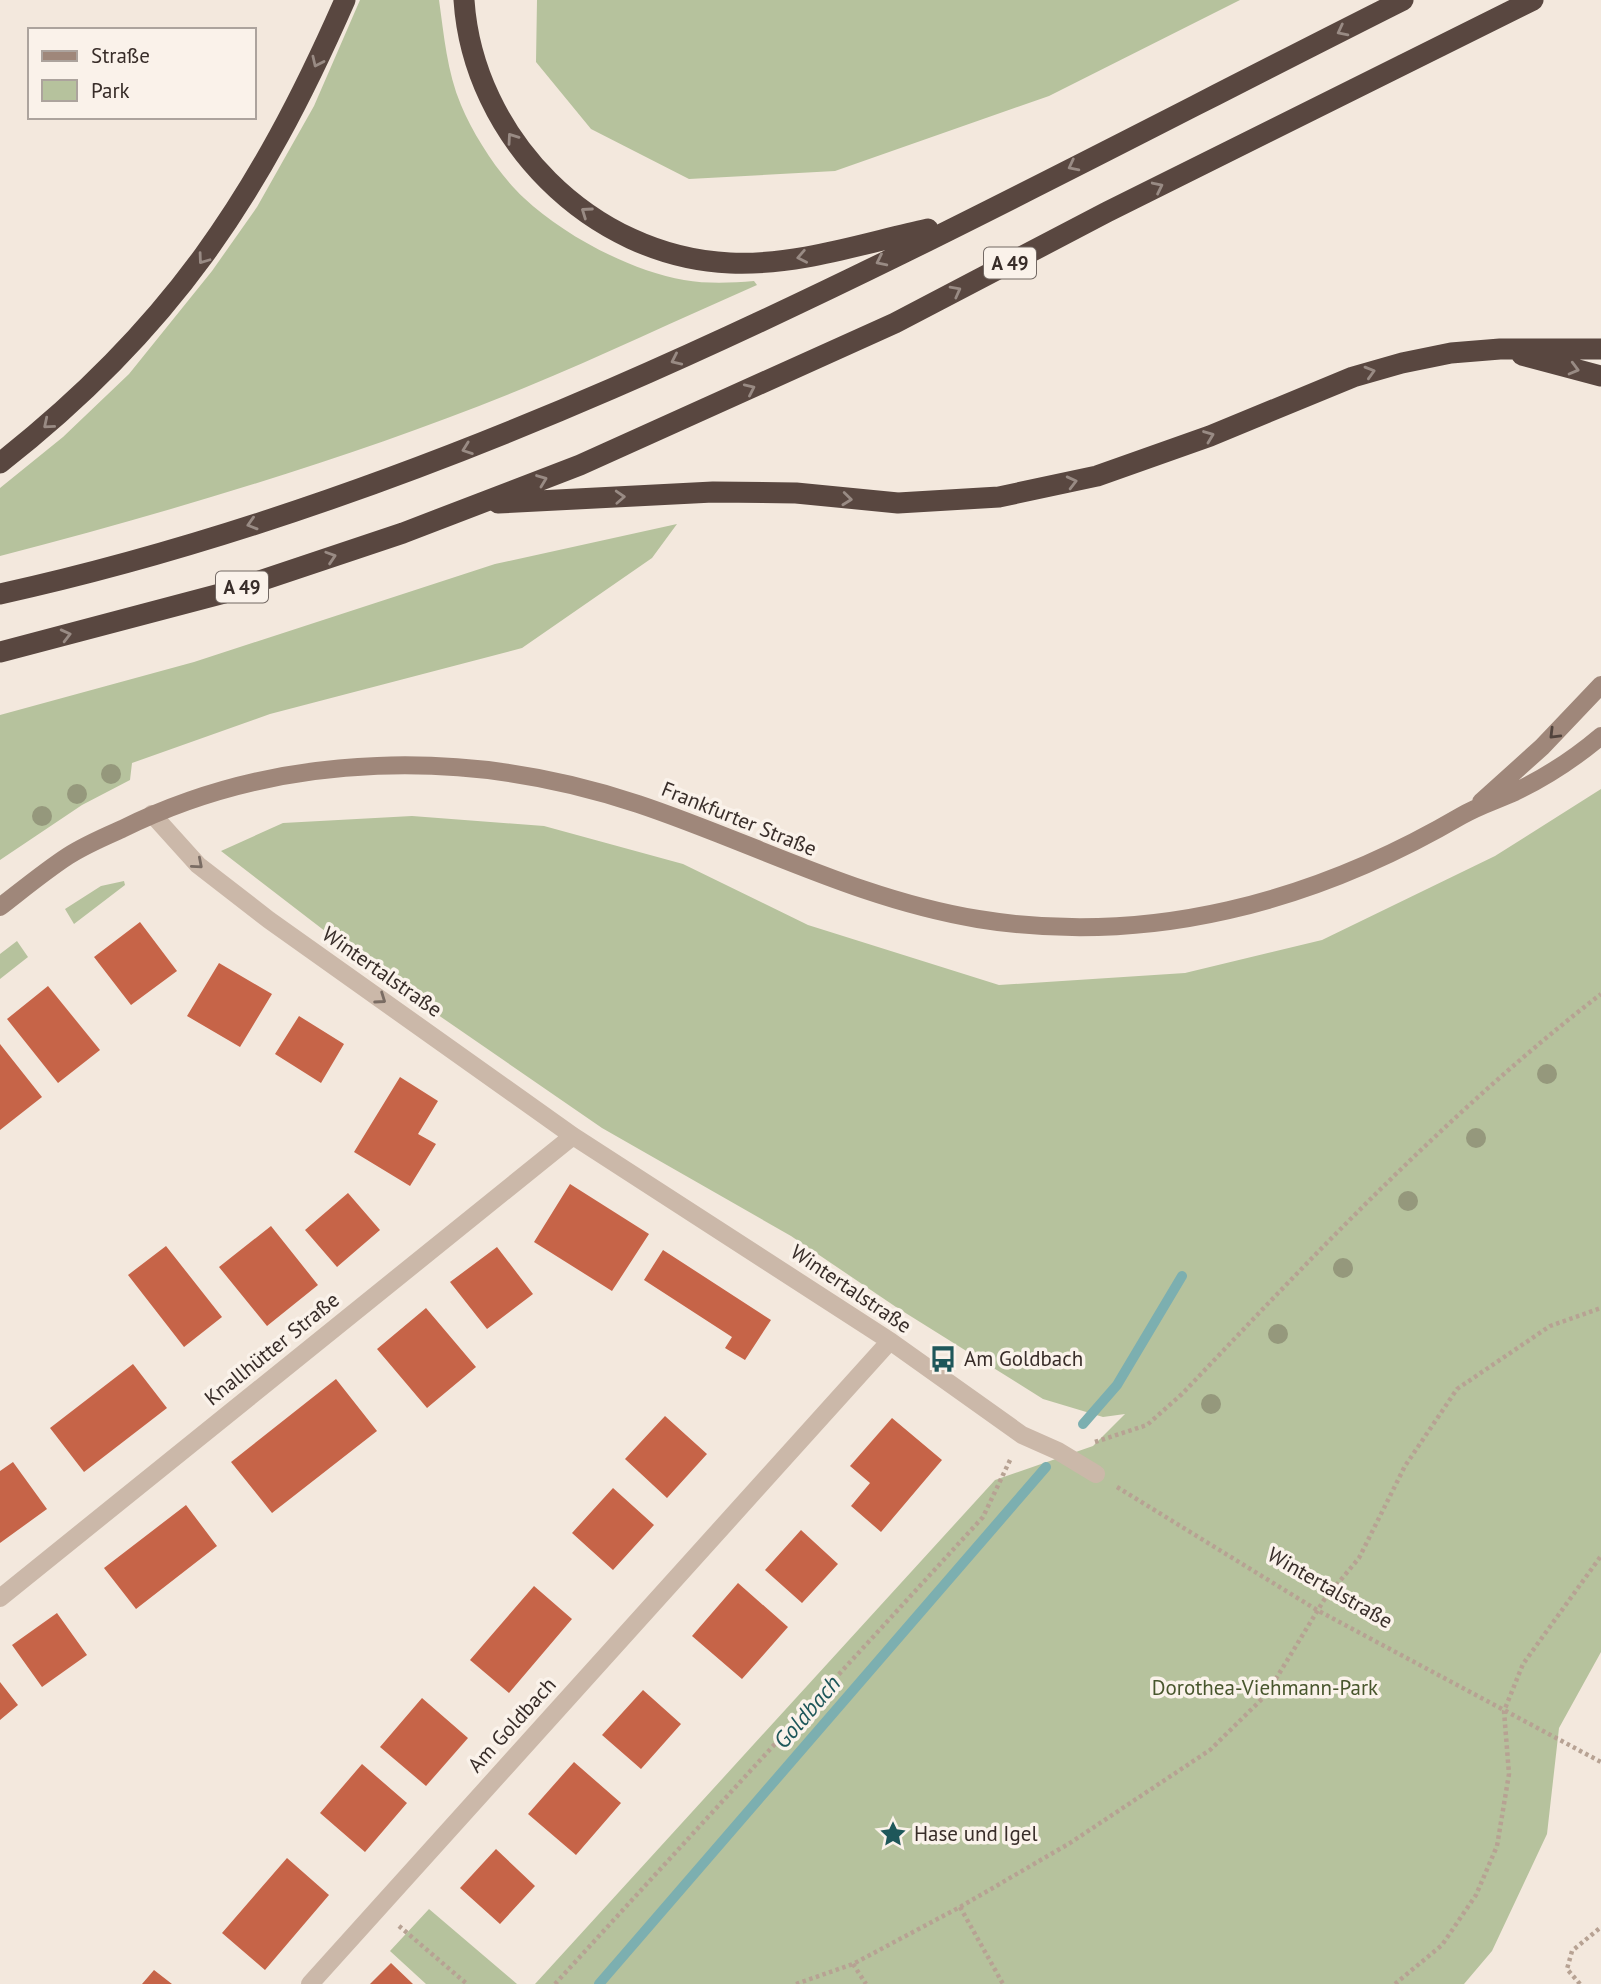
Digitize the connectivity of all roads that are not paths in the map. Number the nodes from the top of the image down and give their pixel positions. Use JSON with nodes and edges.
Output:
{"nodes":[{"id":1,"x":345,"y":0,"type":"edge"},
{"id":2,"x":464,"y":0,"type":"edge"},
{"id":3,"x":1403,"y":0,"type":"edge"},
{"id":4,"x":1533,"y":0,"type":"edge"},
{"id":5,"x":964,"y":220,"type":"junction"},
{"id":6,"x":1500,"y":349,"type":"junction"},
{"id":7,"x":1601,"y":349,"type":"edge"},
{"id":8,"x":1601,"y":376,"type":"edge"},
{"id":9,"x":0,"y":463,"type":"edge"},
{"id":10,"x":478,"y":504,"type":"junction"},
{"id":11,"x":0,"y":594,"type":"edge"},
{"id":12,"x":0,"y":652,"type":"edge"},
{"id":13,"x":1601,"y":685,"type":"edge"},
{"id":14,"x":1601,"y":736,"type":"edge"},
{"id":15,"x":1470,"y":811,"type":"junction"},
{"id":16,"x":152,"y":814,"type":"junction"},
{"id":17,"x":0,"y":907,"type":"edge"},
{"id":18,"x":573,"y":1136,"type":"junction"},
{"id":19,"x":890,"y":1341,"type":"junction"},
{"id":20,"x":1096,"y":1474,"type":"road end"},
{"id":21,"x":0,"y":1598,"type":"edge"},
{"id":22,"x":310,"y":1984,"type":"edge"}],
"edges":[{"from":1,"to":9,"type":"highway","one_way":true},
{"from":5,"to":2,"type":"highway","one_way":true},
{"from":3,"to":5,"type":"highway","one_way":true},
{"from":10,"to":4,"type":"highway","number":"A 49","one_way":true},
{"from":5,"to":11,"type":"highway","one_way":true},
{"from":6,"to":7,"type":"highway"},
{"from":6,"to":8,"type":"highway","one_way":true},
{"from":10,"to":6,"type":"highway","one_way":true},
{"from":12,"to":10,"type":"highway","number":"A 49","one_way":true},
{"from":13,"to":15,"type":"main road","one_way":true},
{"from":14,"to":15,"type":"main road"},
{"from":15,"to":16,"type":"main road","name":"Frankfurter Straße"},
{"from":16,"to":17,"type":"main road","name":"Frankfurter Straße"},
{"from":16,"to":18,"type":"street","name":"Wintertalstraße","one_way":true},
{"from":18,"to":19,"type":"street","name":"Wintertalstraße"},
{"from":18,"to":21,"type":"street","name":"Knallhütter Straße"},
{"from":19,"to":20,"type":"street","name":"Wintertalstraße"},
{"from":19,"to":22,"type":"street","name":"Am Goldbach"}]}
